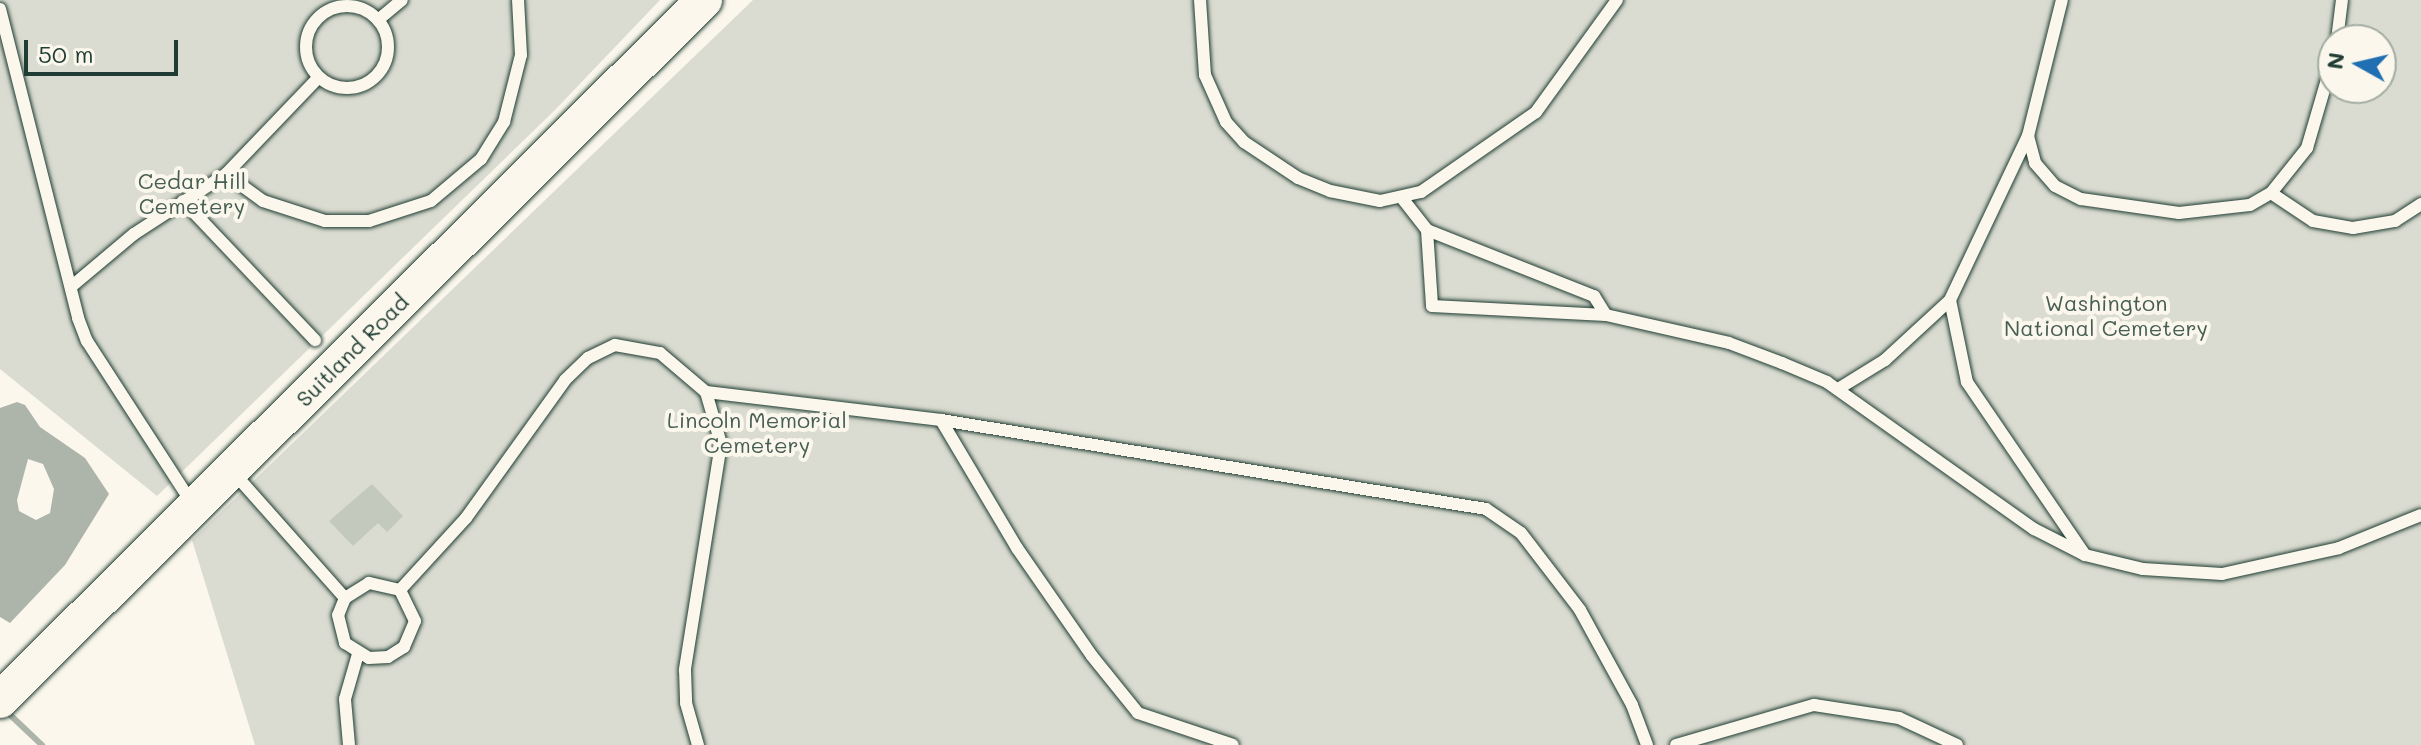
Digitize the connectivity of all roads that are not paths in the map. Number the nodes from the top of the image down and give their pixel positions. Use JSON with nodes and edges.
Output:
{"nodes":[{"id":1,"x":402,"y":0,"type":"edge"},
{"id":2,"x":518,"y":0,"type":"edge"},
{"id":3,"x":704,"y":0,"type":"edge"},
{"id":4,"x":1200,"y":0,"type":"edge"},
{"id":5,"x":1617,"y":0,"type":"edge"},
{"id":6,"x":2062,"y":0,"type":"edge"},
{"id":7,"x":2342,"y":0,"type":"edge"},
{"id":8,"x":0,"y":9,"type":"edge"},
{"id":9,"x":378,"y":20,"type":"junction"},
{"id":10,"x":2339,"y":24,"type":"edge"},
{"id":11,"x":319,"y":77,"type":"junction"},
{"id":12,"x":2320,"y":104,"type":"edge"},
{"id":13,"x":2028,"y":136,"type":"junction"},
{"id":14,"x":226,"y":174,"type":"junction"},
{"id":15,"x":2271,"y":193,"type":"junction"},
{"id":16,"x":1402,"y":198,"type":"junction"},
{"id":17,"x":183,"y":201,"type":"junction"},
{"id":18,"x":2421,"y":204,"type":"edge"},
{"id":19,"x":1427,"y":230,"type":"junction"},
{"id":20,"x":72,"y":286,"type":"junction"},
{"id":21,"x":1950,"y":300,"type":"junction"},
{"id":22,"x":1606,"y":315,"type":"junction"},
{"id":23,"x":315,"y":340,"type":"dead end"},
{"id":24,"x":1838,"y":389,"type":"junction"},
{"id":25,"x":706,"y":392,"type":"junction"},
{"id":26,"x":941,"y":420,"type":"junction"},
{"id":27,"x":231,"y":470,"type":"junction"},
{"id":28,"x":194,"y":506,"type":"junction"},
{"id":29,"x":2421,"y":515,"type":"edge"},
{"id":30,"x":2085,"y":555,"type":"junction"},
{"id":31,"x":400,"y":590,"type":"junction"},
{"id":32,"x":345,"y":598,"type":"junction"},
{"id":33,"x":358,"y":654,"type":"junction"},
{"id":34,"x":4,"y":696,"type":"edge"},
{"id":35,"x":349,"y":745,"type":"edge"},
{"id":36,"x":698,"y":745,"type":"edge"},
{"id":37,"x":1233,"y":745,"type":"edge"},
{"id":38,"x":1647,"y":745,"type":"edge"},
{"id":39,"x":1676,"y":745,"type":"edge"},
{"id":40,"x":1957,"y":745,"type":"edge"}],
"edges":[{"from":1,"to":9,"type":"lane"},
{"from":2,"to":14,"type":"lane"},
{"from":3,"to":27,"type":"main road","name":"Suitland Road"},
{"from":4,"to":16,"type":"lane"},
{"from":5,"to":16,"type":"lane"},
{"from":6,"to":13,"type":"lane"},
{"from":7,"to":10,"type":"lane"},
{"from":8,"to":20,"type":"lane"},
{"from":9,"to":11,"type":"lane"},
{"from":9,"to":11,"type":"lane"},
{"from":11,"to":14,"type":"lane"},
{"from":12,"to":15,"type":"lane"},
{"from":13,"to":15,"type":"lane"},
{"from":13,"to":21,"type":"lane"},
{"from":14,"to":17,"type":"lane"},
{"from":15,"to":18,"type":"lane"},
{"from":16,"to":19,"type":"lane"},
{"from":17,"to":20,"type":"lane"},
{"from":17,"to":23,"type":"lane"},
{"from":19,"to":22,"type":"lane"},
{"from":19,"to":22,"type":"lane"},
{"from":20,"to":28,"type":"lane"},
{"from":21,"to":24,"type":"lane"},
{"from":21,"to":30,"type":"lane"},
{"from":22,"to":24,"type":"lane"},
{"from":24,"to":30,"type":"lane"},
{"from":25,"to":26,"type":"lane"},
{"from":25,"to":31,"type":"lane"},
{"from":25,"to":36,"type":"lane"},
{"from":26,"to":37,"type":"lane"},
{"from":26,"to":38,"type":"lane"},
{"from":27,"to":28,"type":"main road","name":"Suitland Road"},
{"from":27,"to":32,"type":"lane"},
{"from":28,"to":34,"type":"main road","name":"Suitland Road"},
{"from":29,"to":30,"type":"lane"},
{"from":31,"to":32,"type":"lane"},
{"from":31,"to":33,"type":"lane"},
{"from":32,"to":33,"type":"lane"},
{"from":33,"to":35,"type":"lane"},
{"from":39,"to":40,"type":"lane"}]}
